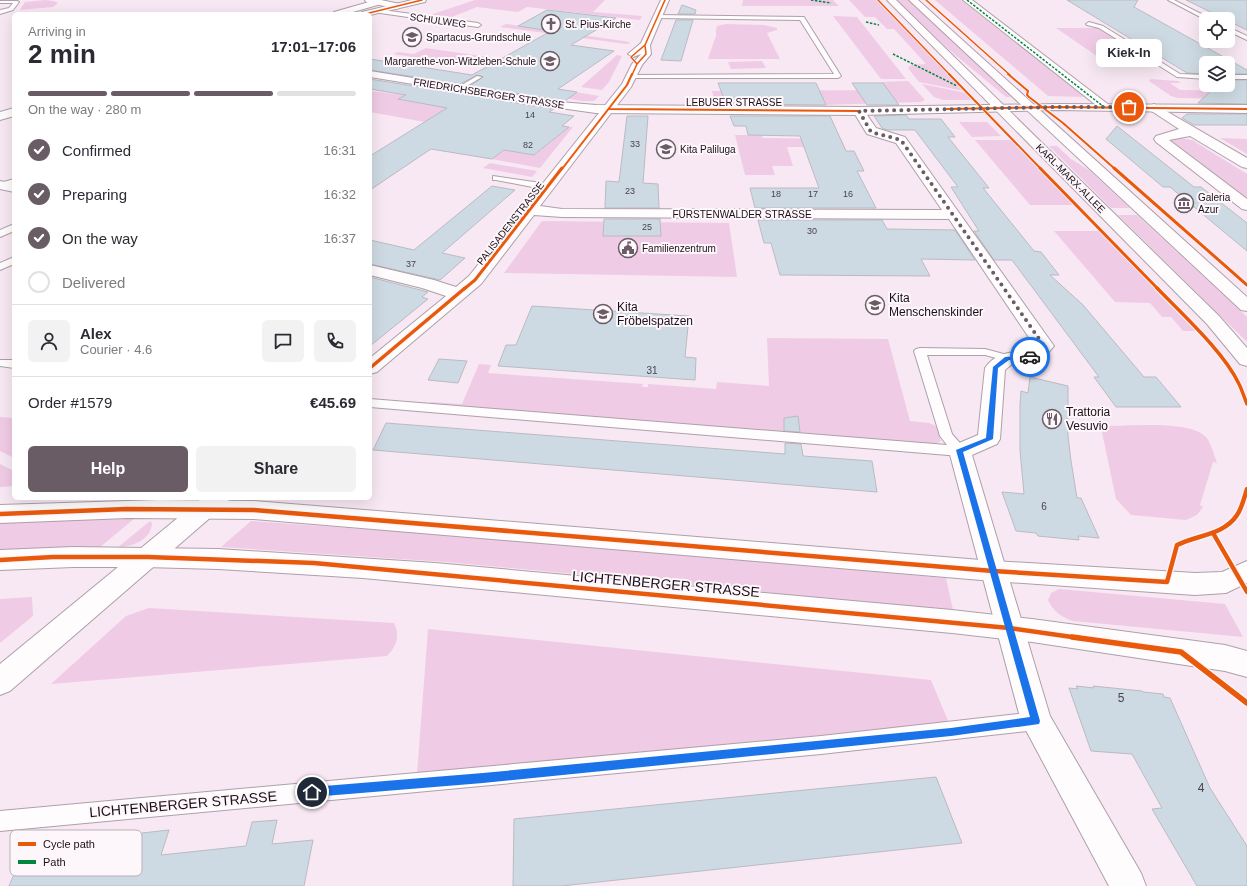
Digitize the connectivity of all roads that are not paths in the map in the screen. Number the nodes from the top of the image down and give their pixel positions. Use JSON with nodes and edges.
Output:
{"nodes":[{"id":1,"x":369,"y":0,"type":"edge"},
{"id":2,"x":422,"y":0,"type":"edge"},
{"id":3,"x":665,"y":0,"type":"edge"},
{"id":4,"x":891,"y":0,"type":"edge"},
{"id":5,"x":913,"y":0,"type":"edge"},
{"id":6,"x":967,"y":0,"type":"edge"},
{"id":7,"x":1170,"y":0,"type":"edge"},
{"id":8,"x":383,"y":1,"type":"edge"},
{"id":9,"x":0,"y":2,"type":"edge"},
{"id":10,"x":397,"y":6,"type":"junction"},
{"id":11,"x":375,"y":11,"type":"junction"},
{"id":12,"x":0,"y":12,"type":"edge"},
{"id":13,"x":344,"y":12,"type":"edge"},
{"id":14,"x":372,"y":12,"type":"edge"},
{"id":15,"x":1199,"y":14,"type":"edge"},
{"id":16,"x":658,"y":17,"type":"junction"},
{"id":17,"x":1089,"y":24,"type":"dead end"},
{"id":18,"x":478,"y":26,"type":"dead end"},
{"id":19,"x":1235,"y":32,"type":"edge"},
{"id":20,"x":1247,"y":38,"type":"edge"},
{"id":21,"x":372,"y":74,"type":"edge"},
{"id":22,"x":479,"y":77,"type":"dead end"},
{"id":23,"x":632,"y":77,"type":"junction"},
{"id":24,"x":1199,"y":77,"type":"edge"},
{"id":25,"x":1235,"y":77,"type":"edge"},
{"id":26,"x":1247,"y":78,"type":"edge"},
{"id":27,"x":458,"y":89,"type":"junction"},
{"id":28,"x":12,"y":104,"type":"edge"},
{"id":29,"x":1030,"y":107,"type":"junction"},
{"id":30,"x":1104,"y":107,"type":"junction"},
{"id":31,"x":1001,"y":108,"type":"junction"},
{"id":32,"x":1154,"y":108,"type":"junction"},
{"id":33,"x":609,"y":109,"type":"junction"},
{"id":34,"x":1247,"y":109,"type":"edge"},
{"id":35,"x":859,"y":111,"type":"junction"},
{"id":36,"x":12,"y":112,"type":"edge"},
{"id":37,"x":1,"y":113,"type":"edge"},
{"id":38,"x":1192,"y":132,"type":"junction"},
{"id":39,"x":1247,"y":164,"type":"edge"},
{"id":40,"x":496,"y":178,"type":"dead end"},
{"id":41,"x":548,"y":187,"type":"junction"},
{"id":42,"x":1247,"y":206,"type":"edge"},
{"id":43,"x":530,"y":210,"type":"junction"},
{"id":44,"x":954,"y":215,"type":"junction"},
{"id":45,"x":12,"y":228,"type":"edge"},
{"id":46,"x":0,"y":234,"type":"edge"},
{"id":47,"x":12,"y":261,"type":"edge"},
{"id":48,"x":0,"y":267,"type":"edge"},
{"id":49,"x":372,"y":270,"type":"edge"},
{"id":50,"x":458,"y":294,"type":"junction"},
{"id":51,"x":1247,"y":306,"type":"edge"},
{"id":52,"x":1007,"y":358,"type":"junction"},
{"id":53,"x":1247,"y":360,"type":"edge"},
{"id":54,"x":0,"y":363,"type":"edge"},
{"id":55,"x":12,"y":364,"type":"edge"},
{"id":56,"x":372,"y":366,"type":"edge"},
{"id":57,"x":372,"y":403,"type":"edge"},
{"id":58,"x":960,"y":450,"type":"junction"},
{"id":59,"x":212,"y":503,"type":"edge"},
{"id":60,"x":0,"y":514,"type":"edge"},
{"id":61,"x":148,"y":557,"type":"junction"},
{"id":62,"x":0,"y":560,"type":"edge"},
{"id":63,"x":993,"y":571,"type":"junction"},
{"id":64,"x":1247,"y":571,"type":"edge"},
{"id":65,"x":1009,"y":628,"type":"junction"},
{"id":66,"x":1236,"y":661,"type":"edge"},
{"id":67,"x":0,"y":682,"type":"edge"},
{"id":68,"x":1036,"y":721,"type":"junction"},
{"id":69,"x":0,"y":821,"type":"edge"},
{"id":70,"x":1128,"y":886,"type":"edge"}],
"edges":[{"from":1,"to":8,"type":"street"},
{"from":2,"to":10,"type":"street"},
{"from":3,"to":16,"type":"street","name":"PALISADENSTRASSE"},
{"from":4,"to":31,"type":"street","name":"KARL-MARX-ALLEE"},
{"from":5,"to":29,"type":"street","name":"KARL-MARX-ALLEE"},
{"from":6,"to":30,"type":"street"},
{"from":7,"to":15,"type":"lane"},
{"from":8,"to":10,"type":"street"},
{"from":8,"to":13,"type":"street"},
{"from":9,"to":12,"type":"lane"},
{"from":10,"to":11,"type":"street"},
{"from":11,"to":14,"type":"street"},
{"from":11,"to":18,"type":"lane","name":"SCHULWEG"},
{"from":16,"to":23,"type":"street","name":"PALISADENSTRASSE"},
{"from":16,"to":23,"type":"lane"},
{"from":17,"to":24,"type":"lane"},
{"from":19,"to":20,"type":"lane"},
{"from":21,"to":27,"type":"street","name":"FRIEDRICHSBERGER STRASSE"},
{"from":22,"to":27,"type":"lane"},
{"from":23,"to":33,"type":"street","name":"PALISADENSTRASSE"},
{"from":25,"to":26,"type":"lane"},
{"from":27,"to":33,"type":"street","name":"FRIEDRICHSBERGER STRASSE"},
{"from":28,"to":37,"type":"street"},
{"from":29,"to":30,"type":"street","name":"LEBUSER STRASSE"},
{"from":29,"to":31,"type":"street","name":"LEBUSER STRASSE"},
{"from":29,"to":51,"type":"street","name":"KARL-MARX-ALLEE"},
{"from":30,"to":32,"type":"street","name":"LEBUSER STRASSE"},
{"from":31,"to":35,"type":"street","name":"LEBUSER STRASSE"},
{"from":31,"to":53,"type":"street","name":"KARL-MARX-ALLEE"},
{"from":32,"to":34,"type":"street","name":"LEBUSER STRASSE"},
{"from":32,"to":38,"type":"street"},
{"from":33,"to":35,"type":"street","name":"LEBUSER STRASSE"},
{"from":33,"to":41,"type":"street","name":"PALISADENSTRASSE"},
{"from":35,"to":44,"type":"street"},
{"from":36,"to":37,"type":"street"},
{"from":38,"to":39,"type":"street"},
{"from":38,"to":42,"type":"street"},
{"from":40,"to":41,"type":"lane"},
{"from":41,"to":43,"type":"street","name":"PALISADENSTRASSE"},
{"from":43,"to":44,"type":"street","name":"FÜRSTENWALDER STRASSE"},
{"from":43,"to":50,"type":"street","name":"PALISADENSTRASSE"},
{"from":44,"to":52,"type":"street"},
{"from":45,"to":46,"type":"lane"},
{"from":47,"to":48,"type":"lane"},
{"from":49,"to":50,"type":"street"},
{"from":50,"to":56,"type":"street","name":"PALISADENSTRASSE"},
{"from":52,"to":58,"type":"street"},
{"from":52,"to":58,"type":"lane"},
{"from":54,"to":55,"type":"lane"},
{"from":57,"to":58,"type":"lane"},
{"from":58,"to":63,"type":"street"},
{"from":59,"to":60,"type":"street"},
{"from":59,"to":61,"type":"street"},
{"from":59,"to":63,"type":"street"},
{"from":61,"to":62,"type":"street","name":"LICHTENBERGER STRASSE"},
{"from":61,"to":65,"type":"street","name":"LICHTENBERGER STRASSE"},
{"from":61,"to":67,"type":"street"},
{"from":63,"to":64,"type":"street"},
{"from":63,"to":65,"type":"street"},
{"from":65,"to":66,"type":"street","name":"LICHTENBERGER STRASSE"},
{"from":65,"to":68,"type":"street"},
{"from":68,"to":69,"type":"lane","name":"LICHTENBERGER STRASSE"},
{"from":68,"to":70,"type":"street"}]}
